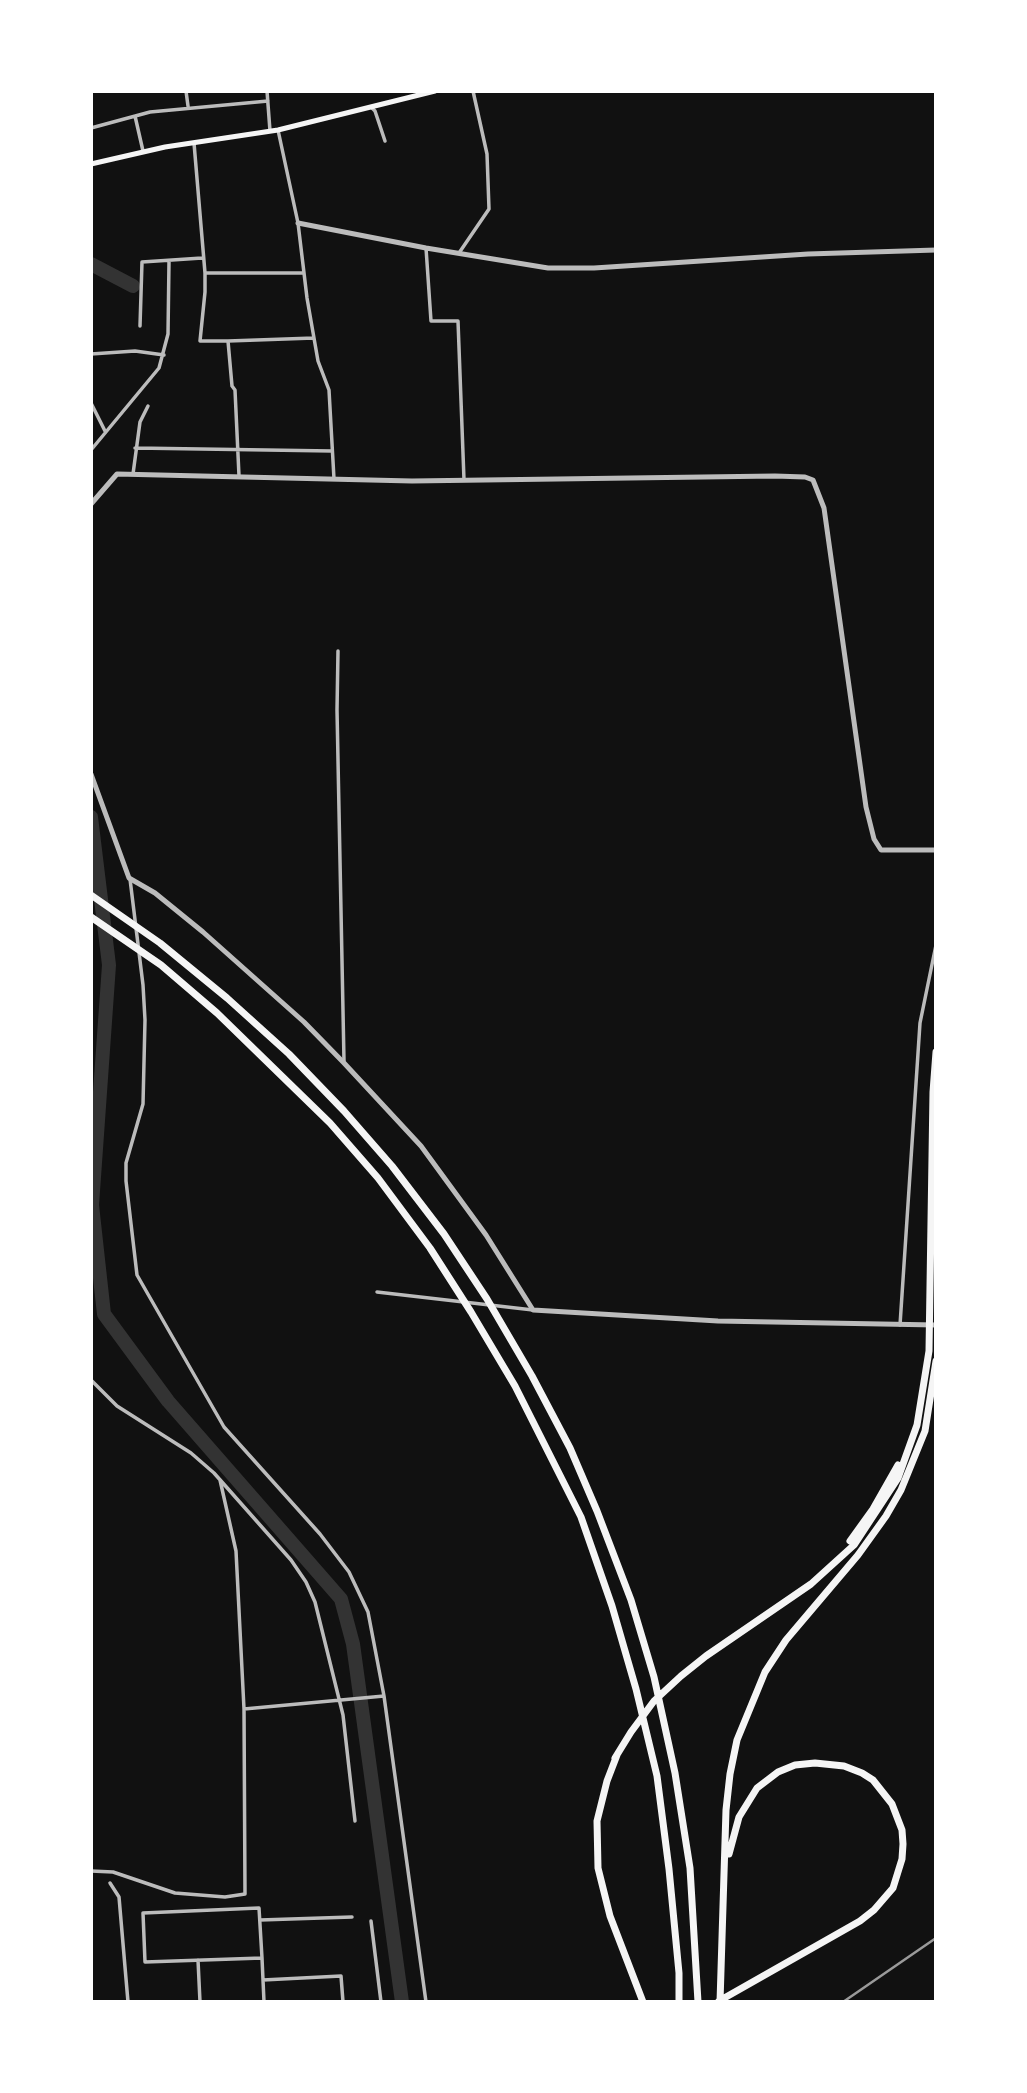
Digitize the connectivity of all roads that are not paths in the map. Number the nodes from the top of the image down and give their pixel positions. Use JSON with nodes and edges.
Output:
{"nodes":[{"id":1,"x":186,"y":91,"type":"edge"},
{"id":2,"x":267,"y":91,"type":"edge"},
{"id":3,"x":435,"y":91,"type":"edge"},
{"id":4,"x":473,"y":91,"type":"edge"},
{"id":5,"x":268,"y":101,"type":"junction"},
{"id":6,"x":188,"y":107,"type":"junction"},
{"id":7,"x":370,"y":107,"type":"junction"},
{"id":8,"x":135,"y":116,"type":"junction"},
{"id":9,"x":91,"y":128,"type":"edge"},
{"id":10,"x":278,"y":130,"type":"junction"},
{"id":11,"x":270,"y":132,"type":"junction"},
{"id":12,"x":385,"y":141,"type":"dead end"},
{"id":13,"x":194,"y":143,"type":"junction"},
{"id":14,"x":143,"y":152,"type":"junction"},
{"id":15,"x":91,"y":164,"type":"edge"},
{"id":16,"x":298,"y":223,"type":"junction"},
{"id":17,"x":426,"y":248,"type":"junction"},
{"id":18,"x":936,"y":250,"type":"edge"},
{"id":19,"x":459,"y":254,"type":"junction"},
{"id":20,"x":203,"y":258,"type":"junction"},
{"id":21,"x":169,"y":262,"type":"junction"},
{"id":22,"x":205,"y":273,"type":"junction"},
{"id":23,"x":304,"y":273,"type":"junction"},
{"id":24,"x":140,"y":326,"type":"dead end"},
{"id":25,"x":314,"y":338,"type":"junction"},
{"id":26,"x":228,"y":341,"type":"junction"},
{"id":27,"x":91,"y":354,"type":"edge"},
{"id":28,"x":164,"y":355,"type":"junction"},
{"id":29,"x":91,"y":403,"type":"edge"},
{"id":30,"x":148,"y":406,"type":"dead end"},
{"id":31,"x":96,"y":410,"type":"junction"},
{"id":32,"x":91,"y":415,"type":"edge"},
{"id":33,"x":105,"y":431,"type":"junction"},
{"id":34,"x":135,"y":449,"type":"junction"},
{"id":35,"x":91,"y":450,"type":"edge"},
{"id":36,"x":237,"y":451,"type":"junction"},
{"id":37,"x":332,"y":451,"type":"junction"},
{"id":38,"x":133,"y":474,"type":"junction"},
{"id":39,"x":239,"y":477,"type":"junction"},
{"id":40,"x":334,"y":479,"type":"junction"},
{"id":41,"x":464,"y":480,"type":"junction"},
{"id":42,"x":91,"y":504,"type":"edge"},
{"id":43,"x":338,"y":651,"type":"dead end"},
{"id":44,"x":91,"y":774,"type":"edge"},
{"id":45,"x":936,"y":850,"type":"edge"},
{"id":46,"x":129,"y":878,"type":"junction"},
{"id":47,"x":91,"y":895,"type":"edge"},
{"id":48,"x":91,"y":917,"type":"edge"},
{"id":49,"x":936,"y":945,"type":"edge"},
{"id":50,"x":936,"y":1052,"type":"edge"},
{"id":51,"x":344,"y":1063,"type":"junction"},
{"id":52,"x":377,"y":1292,"type":"dead end"},
{"id":53,"x":533,"y":1310,"type":"junction"},
{"id":54,"x":900,"y":1325,"type":"junction"},
{"id":55,"x":936,"y":1325,"type":"edge"},
{"id":56,"x":928,"y":1351,"type":"junction"},
{"id":57,"x":936,"y":1361,"type":"edge"},
{"id":58,"x":91,"y":1380,"type":"edge"},
{"id":59,"x":220,"y":1480,"type":"junction"},
{"id":60,"x":384,"y":1696,"type":"junction"},
{"id":61,"x":340,"y":1699,"type":"junction"},
{"id":62,"x":244,"y":1709,"type":"junction"},
{"id":63,"x":615,"y":1758,"type":"junction"},
{"id":64,"x":355,"y":1821,"type":"dead end"},
{"id":65,"x":91,"y":1871,"type":"edge"},
{"id":66,"x":110,"y":1883,"type":"dead end"},
{"id":67,"x":724,"y":1890,"type":"junction"},
{"id":68,"x":352,"y":1917,"type":"dead end"},
{"id":69,"x":260,"y":1920,"type":"junction"},
{"id":70,"x":370,"y":1921,"type":"dead end"},
{"id":71,"x":262,"y":1958,"type":"junction"},
{"id":72,"x":198,"y":1960,"type":"junction"},
{"id":73,"x":263,"y":1980,"type":"junction"},
{"id":74,"x":128,"y":2002,"type":"edge"},
{"id":75,"x":200,"y":2002,"type":"edge"},
{"id":76,"x":264,"y":2002,"type":"edge"},
{"id":77,"x":343,"y":2002,"type":"edge"},
{"id":78,"x":382,"y":2002,"type":"edge"},
{"id":79,"x":426,"y":2002,"type":"edge"},
{"id":80,"x":643,"y":2002,"type":"edge"},
{"id":81,"x":679,"y":2002,"type":"edge"},
{"id":82,"x":698,"y":2002,"type":"edge"},
{"id":83,"x":719,"y":2002,"type":"edge"}],
"edges":[{"from":1,"to":6,"type":"street"},
{"from":2,"to":5,"type":"street"},
{"from":3,"to":7,"type":"main road"},
{"from":4,"to":19,"type":"street"},
{"from":5,"to":6,"type":"street"},
{"from":5,"to":11,"type":"street"},
{"from":6,"to":8,"type":"street"},
{"from":7,"to":10,"type":"main road"},
{"from":7,"to":12,"type":"street"},
{"from":8,"to":9,"type":"street"},
{"from":8,"to":14,"type":"street"},
{"from":10,"to":11,"type":"main road"},
{"from":10,"to":16,"type":"street"},
{"from":11,"to":13,"type":"main road"},
{"from":13,"to":14,"type":"main road"},
{"from":13,"to":20,"type":"street"},
{"from":14,"to":15,"type":"main road"},
{"from":16,"to":17,"type":"street"},
{"from":16,"to":23,"type":"street"},
{"from":17,"to":19,"type":"street"},
{"from":17,"to":41,"type":"street"},
{"from":18,"to":19,"type":"street"},
{"from":20,"to":21,"type":"street"},
{"from":20,"to":22,"type":"street"},
{"from":21,"to":24,"type":"street"},
{"from":21,"to":28,"type":"street"},
{"from":22,"to":23,"type":"street"},
{"from":22,"to":26,"type":"street"},
{"from":23,"to":25,"type":"street"},
{"from":25,"to":26,"type":"street"},
{"from":25,"to":37,"type":"street"},
{"from":26,"to":36,"type":"street"},
{"from":27,"to":28,"type":"street"},
{"from":28,"to":33,"type":"street"},
{"from":29,"to":31,"type":"street"},
{"from":30,"to":34,"type":"street"},
{"from":31,"to":32,"type":"street"},
{"from":31,"to":33,"type":"street"},
{"from":33,"to":35,"type":"street"},
{"from":34,"to":36,"type":"street"},
{"from":34,"to":38,"type":"street"},
{"from":36,"to":37,"type":"street"},
{"from":36,"to":39,"type":"street"},
{"from":37,"to":40,"type":"street"},
{"from":38,"to":39,"type":"street"},
{"from":38,"to":42,"type":"street"},
{"from":39,"to":40,"type":"street"},
{"from":40,"to":41,"type":"street"},
{"from":41,"to":45,"type":"street"},
{"from":43,"to":51,"type":"street"},
{"from":44,"to":46,"type":"street"},
{"from":46,"to":51,"type":"street"},
{"from":46,"to":60,"type":"street"},
{"from":47,"to":82,"type":"highway"},
{"from":48,"to":81,"type":"highway"},
{"from":49,"to":54,"type":"street"},
{"from":50,"to":56,"type":"highway"},
{"from":51,"to":53,"type":"street"},
{"from":52,"to":53,"type":"street"},
{"from":53,"to":54,"type":"street"},
{"from":54,"to":55,"type":"street"},
{"from":56,"to":63,"type":"highway"},
{"from":56,"to":63,"type":"highway"},
{"from":57,"to":67,"type":"highway"},
{"from":58,"to":59,"type":"street"},
{"from":59,"to":61,"type":"street"},
{"from":59,"to":62,"type":"street"},
{"from":60,"to":61,"type":"street"},
{"from":60,"to":79,"type":"street"},
{"from":61,"to":62,"type":"street"},
{"from":61,"to":64,"type":"street"},
{"from":62,"to":65,"type":"street"},
{"from":63,"to":80,"type":"highway"},
{"from":66,"to":74,"type":"street"},
{"from":67,"to":83,"type":"highway"},
{"from":67,"to":83,"type":"highway"},
{"from":68,"to":69,"type":"street"},
{"from":69,"to":71,"type":"street"},
{"from":69,"to":72,"type":"street"},
{"from":70,"to":78,"type":"street"},
{"from":71,"to":72,"type":"street"},
{"from":71,"to":73,"type":"street"},
{"from":72,"to":75,"type":"street"},
{"from":73,"to":76,"type":"street"},
{"from":73,"to":77,"type":"street"}]}
